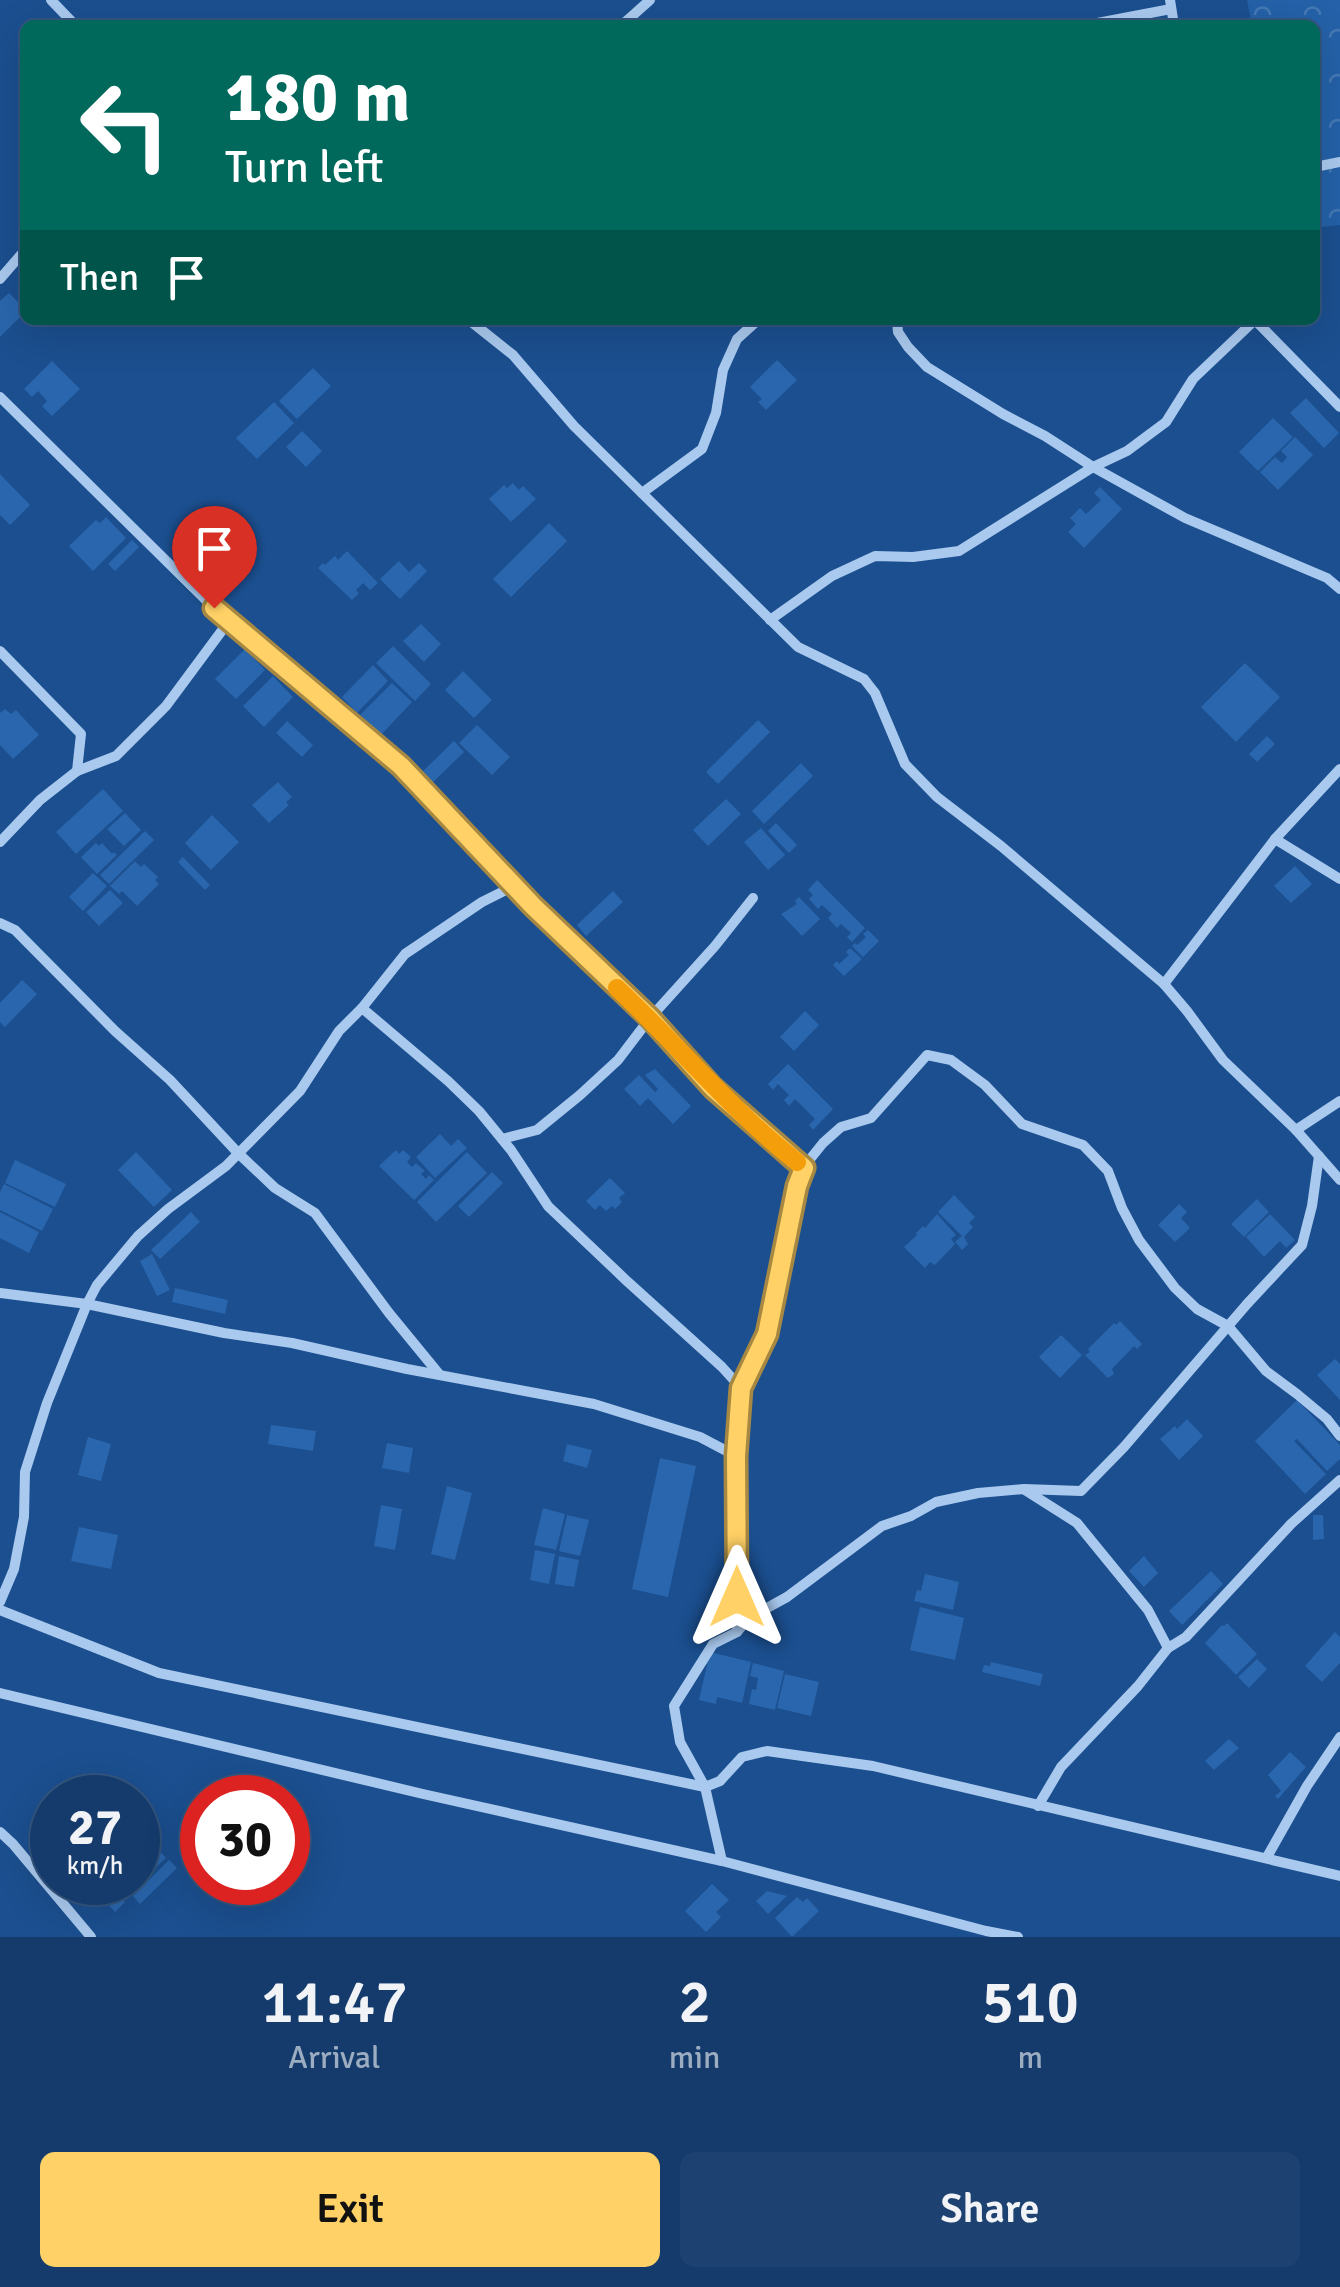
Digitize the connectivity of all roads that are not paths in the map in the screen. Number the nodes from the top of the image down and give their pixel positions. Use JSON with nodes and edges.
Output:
{"nodes":[{"id":1,"x":51,"y":0,"type":"edge"},
{"id":2,"x":650,"y":0,"type":"edge"},
{"id":3,"x":1170,"y":4,"type":"edge"},
{"id":4,"x":70,"y":20,"type":"edge"},
{"id":5,"x":628,"y":20,"type":"edge"},
{"id":6,"x":1107,"y":20,"type":"edge"},
{"id":7,"x":20,"y":256,"type":"edge"},
{"id":8,"x":0,"y":278,"type":"edge"},
{"id":9,"x":475,"y":325,"type":"edge"},
{"id":10,"x":752,"y":325,"type":"edge"},
{"id":11,"x":897,"y":325,"type":"edge"},
{"id":12,"x":1250,"y":325,"type":"edge"},
{"id":13,"x":1260,"y":325,"type":"edge"},
{"id":14,"x":0,"y":397,"type":"edge"},
{"id":15,"x":1340,"y":406,"type":"edge"},
{"id":16,"x":1093,"y":468,"type":"junction"},
{"id":17,"x":642,"y":493,"type":"junction"},
{"id":18,"x":1340,"y":589,"type":"edge"},
{"id":19,"x":770,"y":620,"type":"junction"},
{"id":20,"x":229,"y":621,"type":"junction"},
{"id":21,"x":0,"y":651,"type":"edge"},
{"id":22,"x":1340,"y":768,"type":"edge"},
{"id":23,"x":78,"y":772,"type":"junction"},
{"id":24,"x":1275,"y":839,"type":"junction"},
{"id":25,"x":0,"y":842,"type":"edge"},
{"id":26,"x":1340,"y":879,"type":"edge"},
{"id":27,"x":514,"y":886,"type":"junction"},
{"id":28,"x":753,"y":898,"type":"dead end"},
{"id":29,"x":0,"y":923,"type":"edge"},
{"id":30,"x":1164,"y":984,"type":"junction"},
{"id":31,"x":362,"y":1008,"type":"junction"},
{"id":32,"x":650,"y":1018,"type":"junction"},
{"id":33,"x":1340,"y":1101,"type":"edge"},
{"id":34,"x":1296,"y":1130,"type":"junction"},
{"id":35,"x":502,"y":1139,"type":"junction"},
{"id":36,"x":238,"y":1153,"type":"junction"},
{"id":37,"x":1319,"y":1156,"type":"junction"},
{"id":38,"x":804,"y":1168,"type":"junction"},
{"id":39,"x":1340,"y":1180,"type":"edge"},
{"id":40,"x":0,"y":1292,"type":"edge"},
{"id":41,"x":87,"y":1304,"type":"junction"},
{"id":42,"x":1228,"y":1326,"type":"junction"},
{"id":43,"x":440,"y":1375,"type":"junction"},
{"id":44,"x":741,"y":1388,"type":"junction"},
{"id":45,"x":1340,"y":1436,"type":"edge"},
{"id":46,"x":736,"y":1456,"type":"junction"},
{"id":47,"x":1340,"y":1480,"type":"edge"},
{"id":48,"x":1024,"y":1489,"type":"junction"},
{"id":49,"x":0,"y":1602,"type":"edge"},
{"id":50,"x":0,"y":1610,"type":"edge"},
{"id":51,"x":737,"y":1632,"type":"junction"},
{"id":52,"x":1168,"y":1648,"type":"junction"},
{"id":53,"x":0,"y":1693,"type":"edge"},
{"id":54,"x":1340,"y":1737,"type":"edge"},
{"id":55,"x":705,"y":1787,"type":"junction"},
{"id":56,"x":1038,"y":1806,"type":"junction"},
{"id":57,"x":0,"y":1832,"type":"edge"},
{"id":58,"x":1267,"y":1857,"type":"junction"},
{"id":59,"x":722,"y":1861,"type":"junction"},
{"id":60,"x":1340,"y":1876,"type":"edge"},
{"id":61,"x":91,"y":1937,"type":"edge"},
{"id":62,"x":1018,"y":1937,"type":"edge"}],
"edges":[{"from":1,"to":4,"type":"street"},
{"from":2,"to":5,"type":"street"},
{"from":3,"to":6,"type":"street"},
{"from":7,"to":8,"type":"street"},
{"from":9,"to":17,"type":"street"},
{"from":10,"to":17,"type":"street"},
{"from":11,"to":16,"type":"street"},
{"from":12,"to":16,"type":"street"},
{"from":13,"to":15,"type":"street"},
{"from":14,"to":20,"type":"street"},
{"from":16,"to":18,"type":"street"},
{"from":16,"to":19,"type":"street"},
{"from":17,"to":19,"type":"street"},
{"from":19,"to":30,"type":"street"},
{"from":20,"to":23,"type":"street"},
{"from":20,"to":27,"type":"street"},
{"from":21,"to":23,"type":"street"},
{"from":22,"to":24,"type":"street"},
{"from":23,"to":25,"type":"street"},
{"from":24,"to":26,"type":"street"},
{"from":24,"to":30,"type":"street"},
{"from":27,"to":31,"type":"street"},
{"from":27,"to":32,"type":"street"},
{"from":28,"to":32,"type":"street"},
{"from":29,"to":36,"type":"street"},
{"from":30,"to":34,"type":"street"},
{"from":31,"to":35,"type":"street"},
{"from":31,"to":36,"type":"street"},
{"from":32,"to":35,"type":"street"},
{"from":32,"to":38,"type":"street"},
{"from":33,"to":34,"type":"street"},
{"from":34,"to":37,"type":"street"},
{"from":35,"to":44,"type":"street"},
{"from":36,"to":41,"type":"street"},
{"from":36,"to":43,"type":"street"},
{"from":37,"to":39,"type":"street"},
{"from":37,"to":42,"type":"street"},
{"from":38,"to":42,"type":"street"},
{"from":38,"to":44,"type":"street"},
{"from":40,"to":41,"type":"street"},
{"from":41,"to":43,"type":"street"},
{"from":41,"to":49,"type":"street"},
{"from":42,"to":45,"type":"street"},
{"from":42,"to":48,"type":"street"},
{"from":43,"to":46,"type":"street"},
{"from":44,"to":46,"type":"street"},
{"from":46,"to":51,"type":"street"},
{"from":47,"to":52,"type":"street"},
{"from":48,"to":51,"type":"street"},
{"from":48,"to":52,"type":"street"},
{"from":50,"to":55,"type":"street"},
{"from":51,"to":55,"type":"street"},
{"from":52,"to":56,"type":"street"},
{"from":53,"to":59,"type":"street"},
{"from":54,"to":58,"type":"street"},
{"from":55,"to":56,"type":"street"},
{"from":55,"to":59,"type":"street"},
{"from":56,"to":58,"type":"street"},
{"from":57,"to":61,"type":"street"},
{"from":58,"to":60,"type":"street"},
{"from":59,"to":62,"type":"street"}]}
